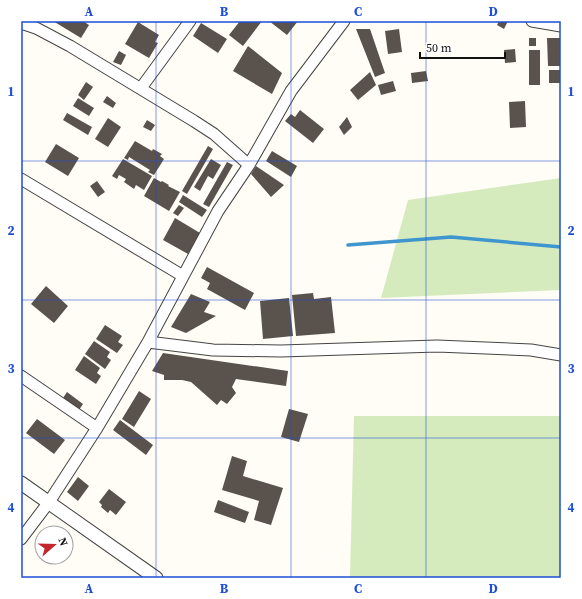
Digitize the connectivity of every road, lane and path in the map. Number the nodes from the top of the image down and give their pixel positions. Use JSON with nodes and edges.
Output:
{"nodes":[{"id":1,"x":190,"y":21,"type":"edge"},
{"id":2,"x":344,"y":21,"type":"edge"},
{"id":3,"x":532,"y":21,"type":"edge"},
{"id":4,"x":21,"y":23,"type":"edge"},
{"id":5,"x":38,"y":25,"type":"edge"},
{"id":6,"x":561,"y":26,"type":"edge"},
{"id":7,"x":141,"y":88,"type":"junction"},
{"id":8,"x":249,"y":165,"type":"junction"},
{"id":9,"x":21,"y":179,"type":"edge"},
{"id":10,"x":183,"y":276,"type":"junction"},
{"id":11,"x":148,"y":342,"type":"junction"},
{"id":12,"x":561,"y":355,"type":"edge"},
{"id":13,"x":21,"y":376,"type":"edge"},
{"id":14,"x":97,"y":428,"type":"junction"},
{"id":15,"x":21,"y":483,"type":"edge"},
{"id":16,"x":49,"y":502,"type":"junction"},
{"id":17,"x":21,"y":539,"type":"edge"},
{"id":18,"x":156,"y":578,"type":"edge"}],
"edges":[{"from":1,"to":7,"type":"street"},
{"from":2,"to":8,"type":"street"},
{"from":3,"to":6,"type":"street"},
{"from":4,"to":5,"type":"street"},
{"from":5,"to":7,"type":"street"},
{"from":7,"to":8,"type":"street"},
{"from":8,"to":10,"type":"street"},
{"from":9,"to":10,"type":"street"},
{"from":10,"to":11,"type":"street"},
{"from":11,"to":12,"type":"street"},
{"from":11,"to":14,"type":"street"},
{"from":13,"to":14,"type":"street"},
{"from":14,"to":16,"type":"street"},
{"from":15,"to":16,"type":"street"},
{"from":16,"to":17,"type":"street"},
{"from":16,"to":18,"type":"street"}]}
